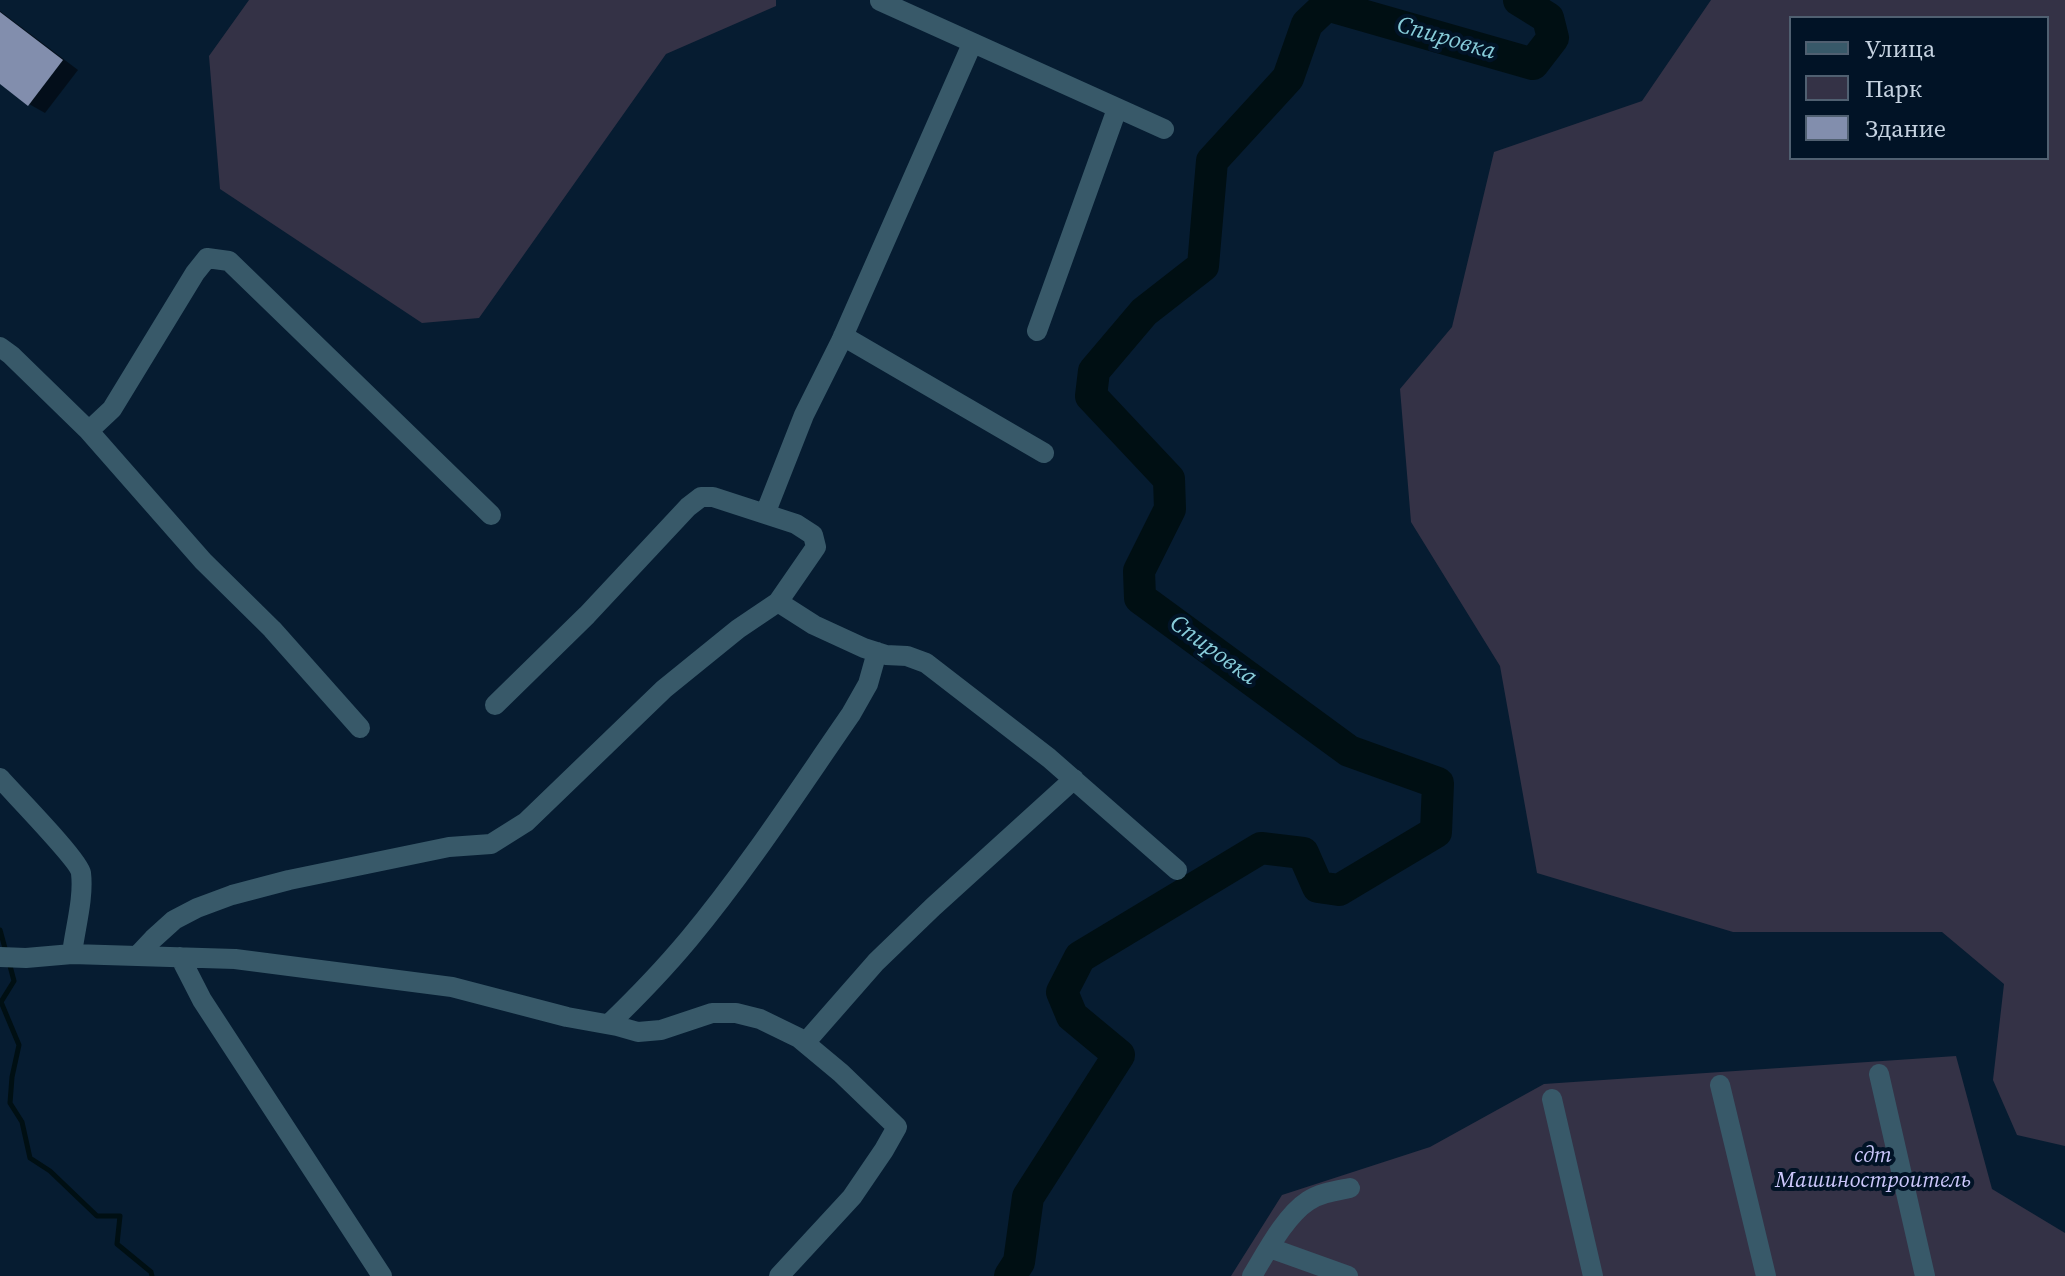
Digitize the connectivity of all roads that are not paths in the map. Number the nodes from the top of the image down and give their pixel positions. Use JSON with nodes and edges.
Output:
{"nodes":[{"id":1,"x":880,"y":1,"type":"edge"},
{"id":2,"x":972,"y":44,"type":"junction"},
{"id":3,"x":1117,"y":109,"type":"junction"},
{"id":4,"x":1164,"y":129,"type":"dead end"},
{"id":5,"x":1037,"y":331,"type":"dead end"},
{"id":6,"x":843,"y":336,"type":"junction"},
{"id":7,"x":0,"y":347,"type":"edge"},
{"id":8,"x":87,"y":429,"type":"junction"},
{"id":9,"x":1044,"y":453,"type":"dead end"},
{"id":10,"x":765,"y":514,"type":"junction"},
{"id":11,"x":491,"y":515,"type":"dead end"},
{"id":12,"x":778,"y":602,"type":"junction"},
{"id":13,"x":877,"y":652,"type":"junction"},
{"id":14,"x":495,"y":705,"type":"dead end"},
{"id":15,"x":360,"y":728,"type":"dead end"},
{"id":16,"x":0,"y":778,"type":"edge"},
{"id":17,"x":1074,"y":779,"type":"junction"},
{"id":18,"x":1177,"y":870,"type":"dead end"},
{"id":19,"x":72,"y":954,"type":"junction"},
{"id":20,"x":137,"y":956,"type":"junction"},
{"id":21,"x":0,"y":957,"type":"edge"},
{"id":22,"x":180,"y":957,"type":"junction"},
{"id":23,"x":609,"y":1024,"type":"junction"},
{"id":24,"x":805,"y":1043,"type":"junction"},
{"id":25,"x":1879,"y":1074,"type":"dead end"},
{"id":26,"x":1720,"y":1085,"type":"dead end"},
{"id":27,"x":1552,"y":1099,"type":"dead end"},
{"id":28,"x":1350,"y":1188,"type":"dead end"},
{"id":29,"x":1270,"y":1248,"type":"junction"},
{"id":30,"x":382,"y":1276,"type":"edge"},
{"id":31,"x":779,"y":1276,"type":"edge"},
{"id":32,"x":1252,"y":1276,"type":"edge"},
{"id":33,"x":1348,"y":1276,"type":"edge"},
{"id":34,"x":1593,"y":1276,"type":"edge"},
{"id":35,"x":1766,"y":1276,"type":"edge"},
{"id":36,"x":1925,"y":1276,"type":"edge"}],
"edges":[{"from":1,"to":2,"type":"street"},
{"from":2,"to":3,"type":"street"},
{"from":2,"to":6,"type":"street"},
{"from":3,"to":4,"type":"street"},
{"from":3,"to":5,"type":"street"},
{"from":6,"to":9,"type":"street"},
{"from":6,"to":10,"type":"street"},
{"from":7,"to":8,"type":"street"},
{"from":8,"to":11,"type":"street"},
{"from":8,"to":15,"type":"street"},
{"from":10,"to":12,"type":"street"},
{"from":10,"to":14,"type":"street"},
{"from":12,"to":13,"type":"street"},
{"from":12,"to":20,"type":"street"},
{"from":13,"to":17,"type":"street"},
{"from":13,"to":23,"type":"street"},
{"from":16,"to":19,"type":"street"},
{"from":17,"to":18,"type":"street"},
{"from":17,"to":24,"type":"street"},
{"from":19,"to":20,"type":"street"},
{"from":19,"to":21,"type":"street"},
{"from":20,"to":22,"type":"street"},
{"from":22,"to":23,"type":"street"},
{"from":22,"to":30,"type":"street"},
{"from":23,"to":24,"type":"street"},
{"from":24,"to":31,"type":"street"},
{"from":25,"to":36,"type":"street"},
{"from":26,"to":35,"type":"street"},
{"from":27,"to":34,"type":"street"},
{"from":28,"to":29,"type":"street"},
{"from":29,"to":32,"type":"street"},
{"from":29,"to":33,"type":"street"}]}
